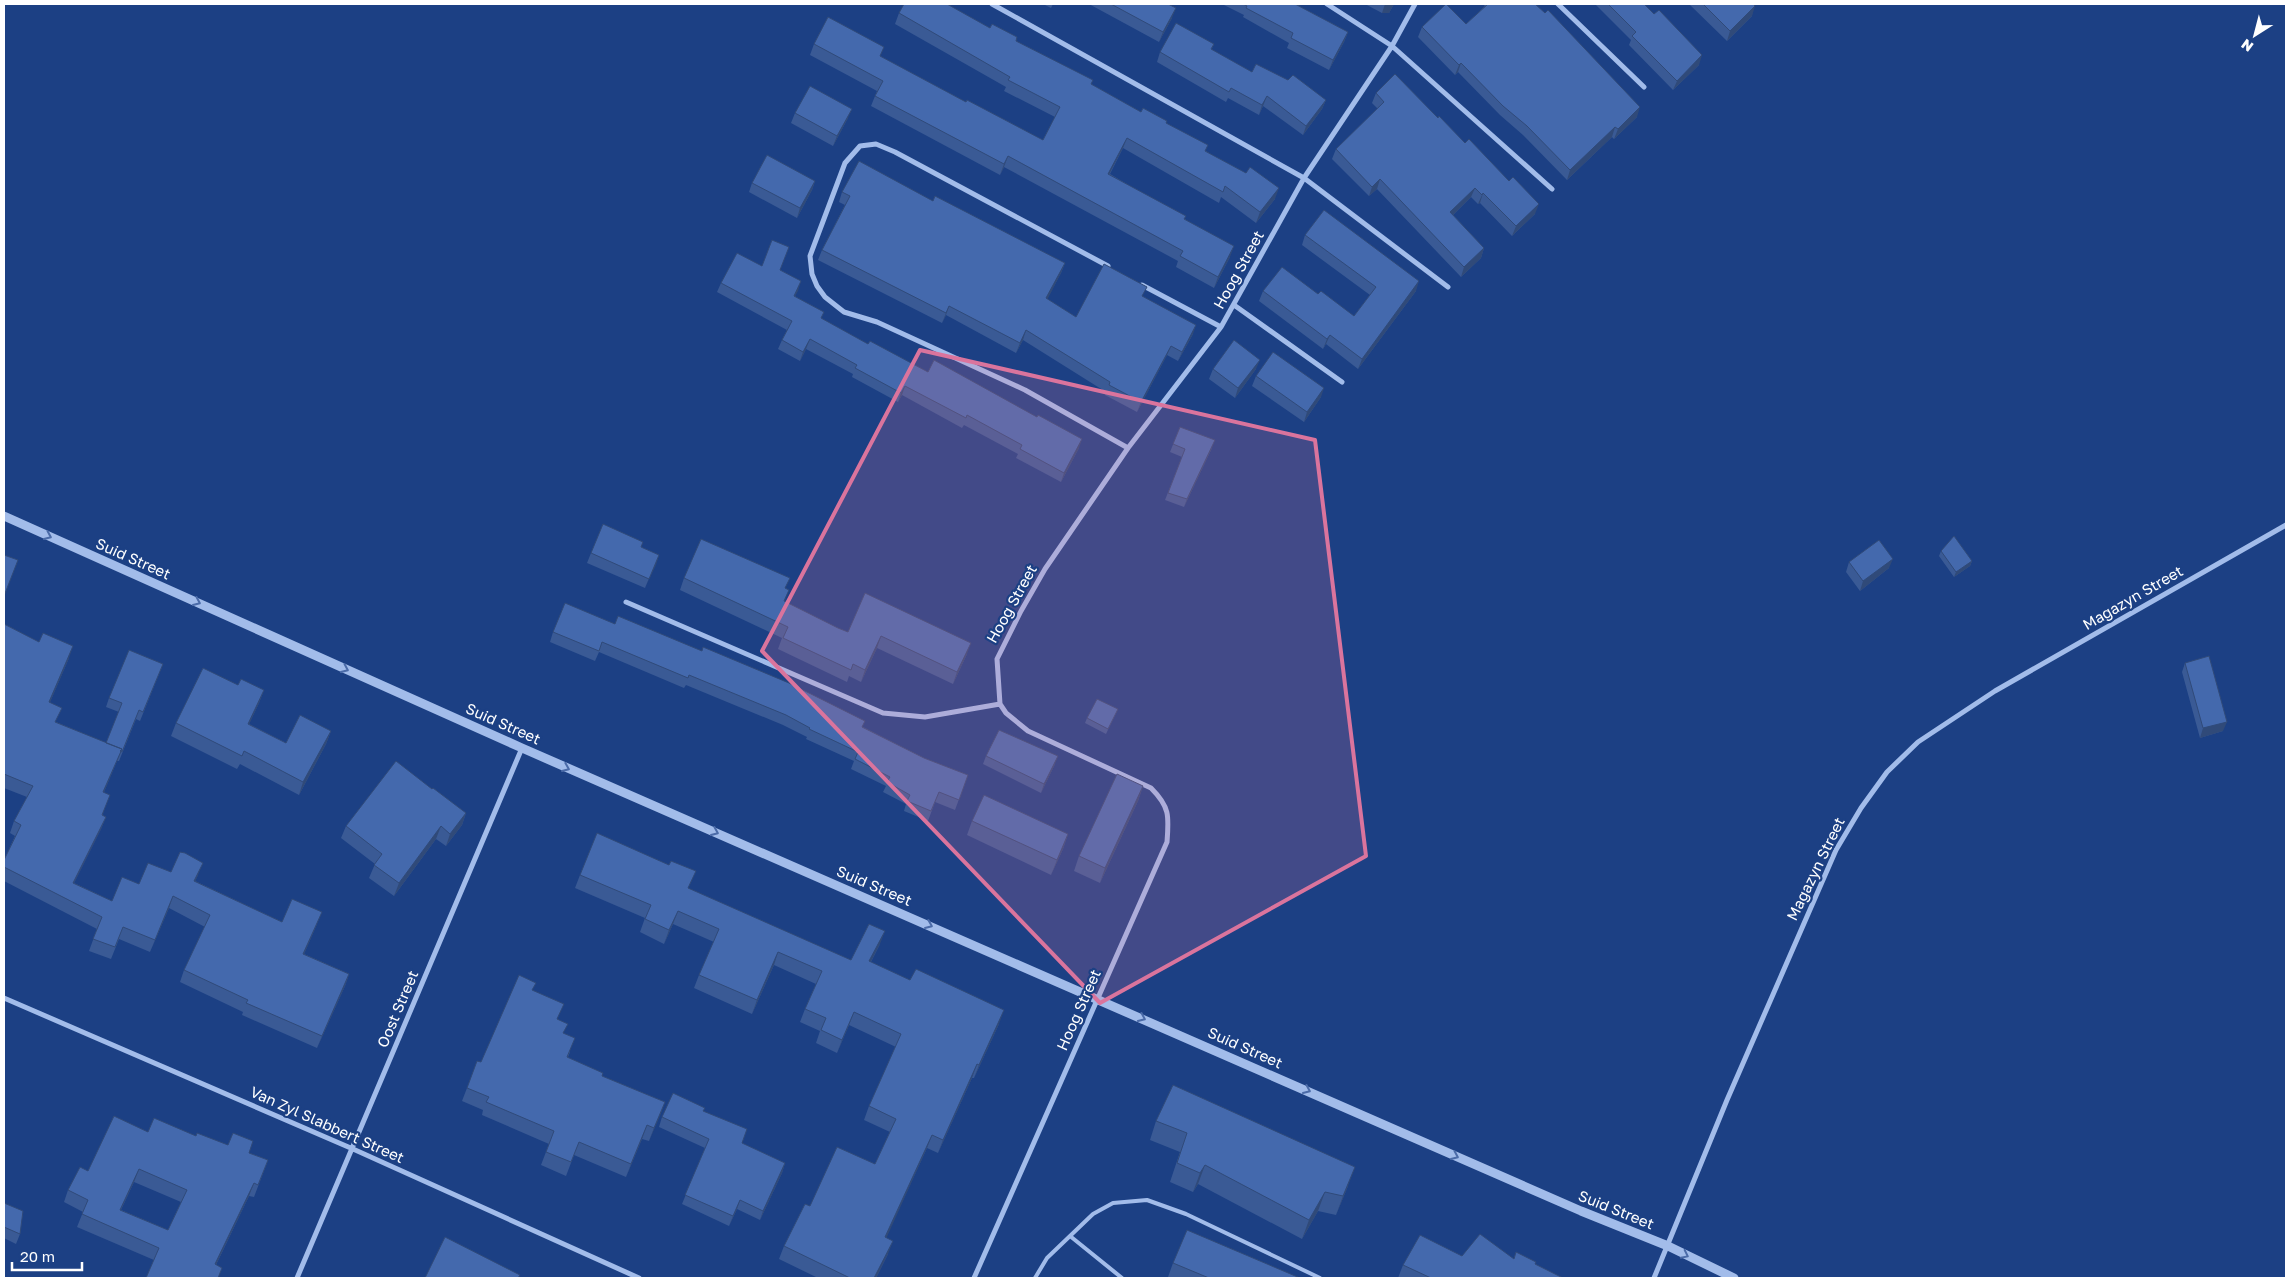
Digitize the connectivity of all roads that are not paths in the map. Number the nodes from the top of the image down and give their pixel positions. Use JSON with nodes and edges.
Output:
{"nodes":[{"id":1,"x":992,"y":4,"type":"edge"},
{"id":2,"x":1327,"y":4,"type":"edge"},
{"id":3,"x":1415,"y":4,"type":"edge"},
{"id":4,"x":1558,"y":4,"type":"edge"},
{"id":5,"x":1392,"y":46,"type":"junction"},
{"id":6,"x":1644,"y":87,"type":"dead end"},
{"id":7,"x":1304,"y":178,"type":"junction"},
{"id":8,"x":1552,"y":189,"type":"dead end"},
{"id":9,"x":1116,"y":270,"type":"edge"},
{"id":10,"x":1134,"y":280,"type":"edge"},
{"id":11,"x":1448,"y":287,"type":"dead end"},
{"id":12,"x":1234,"y":305,"type":"junction"},
{"id":13,"x":1221,"y":327,"type":"junction"},
{"id":14,"x":1342,"y":382,"type":"dead end"},
{"id":15,"x":1128,"y":448,"type":"junction"},
{"id":16,"x":4,"y":516,"type":"edge"},
{"id":17,"x":2286,"y":525,"type":"edge"},
{"id":18,"x":626,"y":602,"type":"dead end"},
{"id":19,"x":1000,"y":704,"type":"junction"},
{"id":20,"x":522,"y":748,"type":"junction"},
{"id":21,"x":4,"y":998,"type":"edge"},
{"id":22,"x":1097,"y":998,"type":"junction"},
{"id":23,"x":353,"y":1149,"type":"junction"},
{"id":24,"x":1070,"y":1236,"type":"junction"},
{"id":25,"x":1668,"y":1246,"type":"junction"},
{"id":26,"x":297,"y":1278,"type":"edge"},
{"id":27,"x":639,"y":1278,"type":"edge"},
{"id":28,"x":974,"y":1278,"type":"edge"},
{"id":29,"x":1035,"y":1278,"type":"edge"},
{"id":30,"x":1122,"y":1278,"type":"edge"},
{"id":31,"x":1320,"y":1278,"type":"edge"},
{"id":32,"x":1654,"y":1278,"type":"edge"},
{"id":33,"x":1734,"y":1278,"type":"edge"}],
"edges":[{"from":1,"to":7,"type":"street"},
{"from":2,"to":5,"type":"street"},
{"from":3,"to":5,"type":"street","name":"Hoog Street"},
{"from":4,"to":6,"type":"street"},
{"from":5,"to":7,"type":"street","name":"Hoog Street"},
{"from":5,"to":8,"type":"street"},
{"from":7,"to":11,"type":"street"},
{"from":7,"to":12,"type":"street","name":"Hoog Street"},
{"from":9,"to":15,"type":"street"},
{"from":10,"to":13,"type":"street"},
{"from":12,"to":13,"type":"street","name":"Hoog Street"},
{"from":12,"to":14,"type":"street"},
{"from":13,"to":15,"type":"street","name":"Hoog Street"},
{"from":15,"to":19,"type":"street","name":"Hoog Street"},
{"from":16,"to":20,"type":"street","name":"Suid Street","one_way":true},
{"from":17,"to":25,"type":"street","name":"Magazyn Street"},
{"from":18,"to":19,"type":"street"},
{"from":19,"to":22,"type":"street","name":"Hoog Street"},
{"from":20,"to":22,"type":"street","name":"Suid Street","one_way":true},
{"from":20,"to":23,"type":"street","name":"Oost Street"},
{"from":21,"to":23,"type":"street","name":"Van Zyl Slabbert Street"},
{"from":22,"to":25,"type":"street","name":"Suid Street","one_way":true},
{"from":22,"to":28,"type":"street","name":"Hoog Street"},
{"from":23,"to":26,"type":"street","name":"Oost Street"},
{"from":23,"to":27,"type":"street","name":"Van Zyl Slabbert Street"},
{"from":24,"to":29,"type":"lane"},
{"from":24,"to":30,"type":"lane"},
{"from":24,"to":31,"type":"lane"},
{"from":25,"to":32,"type":"street","name":"Magazyn Street"},
{"from":25,"to":33,"type":"street","name":"Suid Street","one_way":true}]}
